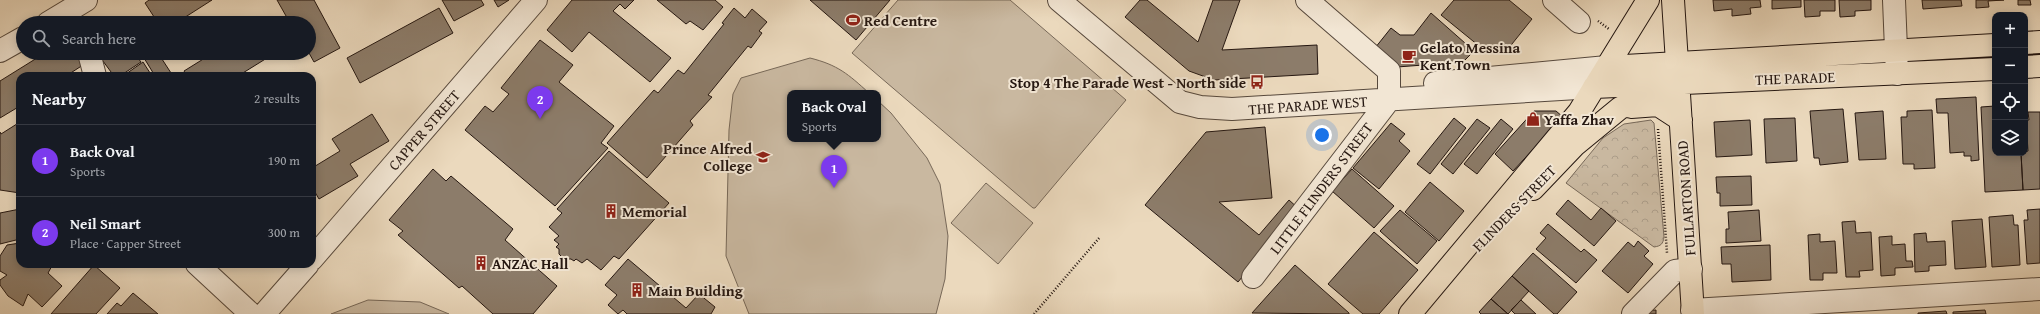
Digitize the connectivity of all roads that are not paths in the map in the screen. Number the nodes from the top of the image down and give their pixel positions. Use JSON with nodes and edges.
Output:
{"nodes":[{"id":1,"x":536,"y":0,"type":"edge"},
{"id":2,"x":1059,"y":0,"type":"edge"},
{"id":3,"x":1077,"y":0,"type":"edge"},
{"id":4,"x":1307,"y":0,"type":"edge"},
{"id":5,"x":1554,"y":0,"type":"edge"},
{"id":6,"x":1648,"y":0,"type":"edge"},
{"id":7,"x":1673,"y":0,"type":"edge"},
{"id":8,"x":1894,"y":0,"type":"edge"},
{"id":9,"x":81,"y":10,"type":"edge"},
{"id":10,"x":66,"y":16,"type":"edge"},
{"id":11,"x":1579,"y":22,"type":"dead end"},
{"id":12,"x":16,"y":42,"type":"edge"},
{"id":13,"x":2040,"y":42,"type":"edge"},
{"id":14,"x":2028,"y":43,"type":"edge"},
{"id":15,"x":1992,"y":45,"type":"edge"},
{"id":16,"x":1896,"y":50,"type":"junction"},
{"id":17,"x":0,"y":51,"type":"edge"},
{"id":18,"x":91,"y":60,"type":"edge"},
{"id":19,"x":2040,"y":66,"type":"edge"},
{"id":20,"x":1607,"y":67,"type":"junction"},
{"id":21,"x":2028,"y":67,"type":"edge"},
{"id":22,"x":1992,"y":69,"type":"edge"},
{"id":23,"x":95,"y":72,"type":"edge"},
{"id":24,"x":1677,"y":72,"type":"junction"},
{"id":25,"x":1897,"y":74,"type":"junction"},
{"id":26,"x":1594,"y":87,"type":"junction"},
{"id":27,"x":1389,"y":94,"type":"junction"},
{"id":28,"x":1620,"y":108,"type":"junction"},
{"id":29,"x":1681,"y":120,"type":"junction"},
{"id":30,"x":316,"y":254,"type":"edge"},
{"id":31,"x":201,"y":268,"type":"edge"},
{"id":32,"x":304,"y":268,"type":"edge"},
{"id":33,"x":1681,"y":272,"type":"junction"},
{"id":34,"x":1253,"y":277,"type":"dead end"},
{"id":35,"x":2040,"y":289,"type":"edge"},
{"id":36,"x":1693,"y":312,"type":"edge"},
{"id":37,"x":251,"y":314,"type":"edge"},
{"id":38,"x":264,"y":314,"type":"edge"},
{"id":39,"x":1411,"y":314,"type":"edge"},
{"id":40,"x":1633,"y":314,"type":"edge"}],
"edges":[{"from":1,"to":30,"type":"street","name":"CAPPER STREET"},
{"from":2,"to":27,"type":"street","name":"THE PARADE WEST"},
{"from":3,"to":27,"type":"street","name":"THE PARADE WEST"},
{"from":4,"to":27,"type":"street"},
{"from":5,"to":11,"type":"street"},
{"from":6,"to":20,"type":"main road","name":"FLINDERS STREET"},
{"from":7,"to":24,"type":"main road","name":"FULLARTON ROAD"},
{"from":8,"to":16,"type":"street"},
{"from":9,"to":10,"type":"street"},
{"from":12,"to":17,"type":"street"},
{"from":13,"to":14,"type":"main road"},
{"from":15,"to":16,"type":"main road","name":"THE PARADE"},
{"from":16,"to":24,"type":"main road","name":"THE PARADE"},
{"from":16,"to":25,"type":"street"},
{"from":18,"to":23,"type":"street"},
{"from":19,"to":21,"type":"main road"},
{"from":20,"to":24,"type":"main road","name":"THE PARADE"},
{"from":20,"to":26,"type":"main road","name":"FLINDERS STREET"},
{"from":20,"to":27,"type":"street","name":"THE PARADE WEST"},
{"from":22,"to":25,"type":"main road","name":"THE PARADE"},
{"from":24,"to":25,"type":"main road","name":"THE PARADE"},
{"from":24,"to":26,"type":"main road","name":"THE PARADE"},
{"from":24,"to":28,"type":"main road","name":"FLINDERS STREET"},
{"from":24,"to":29,"type":"main road","name":"FULLARTON ROAD"},
{"from":26,"to":27,"type":"street","name":"THE PARADE WEST"},
{"from":26,"to":39,"type":"main road","name":"FLINDERS STREET"},
{"from":27,"to":34,"type":"street","name":"LITTLE FLINDERS STREET"},
{"from":28,"to":29,"type":"main road"},
{"from":28,"to":39,"type":"main road","name":"FLINDERS STREET"},
{"from":29,"to":33,"type":"main road","name":"FULLARTON ROAD"},
{"from":31,"to":37,"type":"street"},
{"from":32,"to":38,"type":"street"},
{"from":33,"to":36,"type":"main road","name":"FULLARTON ROAD"},
{"from":33,"to":40,"type":"street"},
{"from":35,"to":36,"type":"street"}]}
